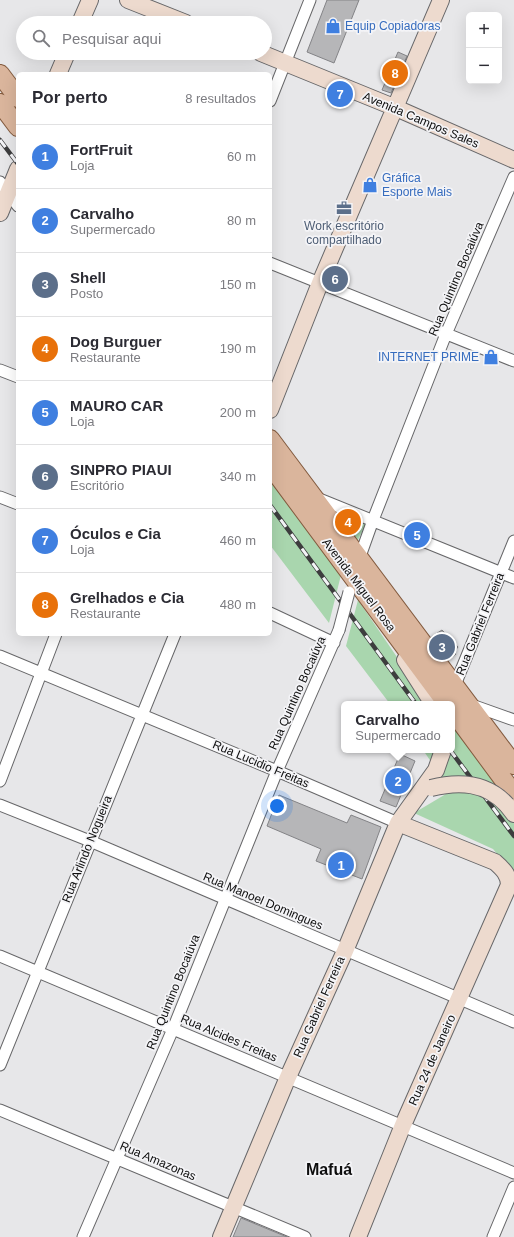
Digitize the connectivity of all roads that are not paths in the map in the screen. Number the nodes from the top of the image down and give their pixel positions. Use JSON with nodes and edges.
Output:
{"nodes":[{"id":1,"x":90,"y":0,"type":"edge"},
{"id":2,"x":128,"y":0,"type":"edge"},
{"id":3,"x":310,"y":0,"type":"edge"},
{"id":4,"x":441,"y":0,"type":"edge"},
{"id":5,"x":83,"y":16,"type":"edge"},
{"id":6,"x":168,"y":16,"type":"edge"},
{"id":7,"x":272,"y":57,"type":"edge"},
{"id":8,"x":64,"y":60,"type":"edge"},
{"id":9,"x":286,"y":63,"type":"junction"},
{"id":10,"x":59,"y":72,"type":"edge"},
{"id":11,"x":0,"y":74,"type":"edge"},
{"id":12,"x":16,"y":95,"type":"edge"},
{"id":13,"x":272,"y":96,"type":"edge"},
{"id":14,"x":0,"y":103,"type":"edge"},
{"id":15,"x":396,"y":108,"type":"junction"},
{"id":16,"x":16,"y":124,"type":"edge"},
{"id":17,"x":514,"y":160,"type":"edge"},
{"id":18,"x":16,"y":172,"type":"edge"},
{"id":19,"x":514,"y":177,"type":"edge"},
{"id":20,"x":6,"y":187,"type":"edge"},
{"id":21,"x":16,"y":203,"type":"edge"},
{"id":22,"x":0,"y":213,"type":"edge"},
{"id":23,"x":272,"y":264,"type":"edge"},
{"id":24,"x":320,"y":283,"type":"junction"},
{"id":25,"x":446,"y":334,"type":"junction"},
{"id":26,"x":514,"y":361,"type":"edge"},
{"id":27,"x":0,"y":370,"type":"edge"},
{"id":28,"x":16,"y":376,"type":"edge"},
{"id":29,"x":272,"y":405,"type":"edge"},
{"id":30,"x":272,"y":442,"type":"edge"},
{"id":31,"x":272,"y":469,"type":"edge"},
{"id":32,"x":0,"y":497,"type":"edge"},
{"id":33,"x":314,"y":497,"type":"junction"},
{"id":34,"x":16,"y":503,"type":"edge"},
{"id":35,"x":373,"y":520,"type":"junction"},
{"id":36,"x":514,"y":541,"type":"edge"},
{"id":37,"x":359,"y":558,"type":"junction"},
{"id":38,"x":501,"y":573,"type":"junction"},
{"id":39,"x":514,"y":578,"type":"edge"},
{"id":40,"x":351,"y":584,"type":"junction"},
{"id":41,"x":272,"y":614,"type":"edge"},
{"id":42,"x":385,"y":620,"type":"junction"},
{"id":43,"x":55,"y":636,"type":"edge"},
{"id":44,"x":174,"y":636,"type":"edge"},
{"id":45,"x":334,"y":643,"type":"junction"},
{"id":46,"x":0,"y":656,"type":"edge"},
{"id":47,"x":40,"y":674,"type":"junction"},
{"id":48,"x":455,"y":685,"type":"junction"},
{"id":49,"x":431,"y":701,"type":"edge"},
{"id":50,"x":445,"y":701,"type":"edge"},
{"id":51,"x":468,"y":703,"type":"junction"},
{"id":52,"x":141,"y":715,"type":"junction"},
{"id":53,"x":455,"y":715,"type":"edge"},
{"id":54,"x":514,"y":720,"type":"edge"},
{"id":55,"x":442,"y":753,"type":"edge"},
{"id":56,"x":514,"y":765,"type":"edge"},
{"id":57,"x":277,"y":771,"type":"junction"},
{"id":58,"x":0,"y":781,"type":"edge"},
{"id":59,"x":426,"y":788,"type":"junction"},
{"id":60,"x":512,"y":805,"type":"edge"},
{"id":61,"x":0,"y":806,"type":"edge"},
{"id":62,"x":398,"y":823,"type":"junction"},
{"id":63,"x":90,"y":841,"type":"junction"},
{"id":64,"x":509,"y":885,"type":"joint"},
{"id":65,"x":225,"y":898,"type":"junction"},
{"id":66,"x":345,"y":951,"type":"junction"},
{"id":67,"x":0,"y":956,"type":"edge"},
{"id":68,"x":39,"y":972,"type":"junction"},
{"id":69,"x":458,"y":999,"type":"junction"},
{"id":70,"x":514,"y":1022,"type":"edge"},
{"id":71,"x":173,"y":1028,"type":"junction"},
{"id":72,"x":0,"y":1065,"type":"edge"},
{"id":73,"x":288,"y":1077,"type":"junction"},
{"id":74,"x":0,"y":1110,"type":"edge"},
{"id":75,"x":403,"y":1125,"type":"junction"},
{"id":76,"x":118,"y":1157,"type":"junction"},
{"id":77,"x":514,"y":1173,"type":"edge"},
{"id":78,"x":514,"y":1187,"type":"edge"},
{"id":79,"x":234,"y":1207,"type":"junction"},
{"id":80,"x":83,"y":1237,"type":"edge"},
{"id":81,"x":221,"y":1237,"type":"edge"},
{"id":82,"x":305,"y":1237,"type":"edge"},
{"id":83,"x":358,"y":1237,"type":"edge"},
{"id":84,"x":493,"y":1237,"type":"edge"}],
"edges":[{"from":1,"to":5,"type":"street"},
{"from":2,"to":6,"type":"street"},
{"from":3,"to":9,"type":"street"},
{"from":4,"to":15,"type":"street"},
{"from":7,"to":9,"type":"street","name":"Avenida Campos Sales"},
{"from":8,"to":10,"type":"street"},
{"from":9,"to":13,"type":"street"},
{"from":9,"to":15,"type":"street","name":"Avenida Campos Sales"},
{"from":11,"to":12,"type":"main road"},
{"from":14,"to":16,"type":"main road"},
{"from":15,"to":17,"type":"street","name":"Avenida Campos Sales"},
{"from":15,"to":24,"type":"street"},
{"from":18,"to":20,"type":"street"},
{"from":19,"to":25,"type":"street","name":"Rua Quintino Bocaiúva"},
{"from":20,"to":21,"type":"street"},
{"from":20,"to":22,"type":"street"},
{"from":23,"to":24,"type":"street"},
{"from":24,"to":25,"type":"street"},
{"from":24,"to":29,"type":"street"},
{"from":25,"to":26,"type":"street"},
{"from":25,"to":35,"type":"street","name":"Rua Quintino Bocaiúva"},
{"from":27,"to":28,"type":"street"},
{"from":30,"to":33,"type":"main road","name":"Avenida Miguel Rosa"},
{"from":31,"to":40,"type":"main road","name":"Avenida Miguel Rosa"},
{"from":32,"to":34,"type":"street"},
{"from":33,"to":35,"type":"street"},
{"from":33,"to":37,"type":"main road","name":"Avenida Miguel Rosa"},
{"from":35,"to":37,"type":"street","name":"Rua Quintino Bocaiúva"},
{"from":35,"to":38,"type":"street"},
{"from":36,"to":38,"type":"street","name":"Rua Gabriel Ferreira"},
{"from":37,"to":40,"type":"street","name":"Rua Quintino Bocaiúva"},
{"from":37,"to":48,"type":"main road","name":"Avenida Miguel Rosa"},
{"from":38,"to":39,"type":"street"},
{"from":38,"to":48,"type":"street","name":"Rua Gabriel Ferreira"},
{"from":40,"to":42,"type":"main road","name":"Avenida Miguel Rosa"},
{"from":40,"to":45,"type":"street","name":"Rua Quintino Bocaiúva","bridge":true},
{"from":41,"to":45,"type":"street"},
{"from":42,"to":49,"type":"street"},
{"from":42,"to":50,"type":"main road","name":"Avenida Miguel Rosa"},
{"from":43,"to":47,"type":"street"},
{"from":44,"to":52,"type":"street","name":"Rua Arlindo Nogueira"},
{"from":45,"to":57,"type":"street","name":"Rua Quintino Bocaiúva"},
{"from":46,"to":47,"type":"street","name":"Rua Lucidio Freitas"},
{"from":47,"to":52,"type":"street","name":"Rua Lucidio Freitas"},
{"from":47,"to":58,"type":"street"},
{"from":48,"to":51,"type":"main road","name":"Avenida Miguel Rosa"},
{"from":51,"to":54,"type":"street"},
{"from":51,"to":56,"type":"main road","name":"Avenida Miguel Rosa"},
{"from":52,"to":57,"type":"street","name":"Rua Lucidio Freitas"},
{"from":52,"to":63,"type":"street","name":"Rua Arlindo Nogueira"},
{"from":53,"to":60,"type":"main road"},
{"from":55,"to":59,"type":"street","name":"Rua Gabriel Ferreira"},
{"from":57,"to":62,"type":"street","name":"Rua Lucidio Freitas"},
{"from":57,"to":65,"type":"street","name":"Rua Quintino Bocaiúva"},
{"from":59,"to":60,"type":"street","bridge":true},
{"from":59,"to":62,"type":"street","name":"Rua Gabriel Ferreira"},
{"from":61,"to":63,"type":"street","name":"Rua Manoel Domingues"},
{"from":62,"to":64,"type":"street","name":"Rua Lucidio Freitas"},
{"from":62,"to":66,"type":"street","name":"Rua Gabriel Ferreira"},
{"from":63,"to":65,"type":"street","name":"Rua Manoel Domingues"},
{"from":63,"to":68,"type":"street","name":"Rua Arlindo Nogueira"},
{"from":64,"to":69,"type":"street","name":"Rua 24 de Janeiro"},
{"from":65,"to":66,"type":"street","name":"Rua Manoel Domingues"},
{"from":65,"to":71,"type":"street","name":"Rua Quintino Bocaiúva"},
{"from":66,"to":69,"type":"street","name":"Rua Manoel Domingues"},
{"from":66,"to":73,"type":"street","name":"Rua Gabriel Ferreira"},
{"from":67,"to":68,"type":"street","name":"Rua Alcides Freitas"},
{"from":68,"to":71,"type":"street","name":"Rua Alcides Freitas"},
{"from":68,"to":72,"type":"street","name":"Rua Arlindo Nogueira"},
{"from":69,"to":70,"type":"street","name":"Rua Manoel Domingues"},
{"from":69,"to":75,"type":"street","name":"Rua 24 de Janeiro"},
{"from":71,"to":73,"type":"street","name":"Rua Alcides Freitas"},
{"from":71,"to":76,"type":"street","name":"Rua Quintino Bocaiúva"},
{"from":73,"to":75,"type":"street","name":"Rua Alcides Freitas"},
{"from":73,"to":79,"type":"street","name":"Rua Gabriel Ferreira"},
{"from":74,"to":76,"type":"street","name":"Rua Amazonas"},
{"from":75,"to":77,"type":"street","name":"Rua Alcides Freitas"},
{"from":75,"to":83,"type":"street","name":"Rua 24 de Janeiro"},
{"from":76,"to":79,"type":"street","name":"Rua Amazonas"},
{"from":76,"to":80,"type":"street","name":"Rua Quintino Bocaiúva"},
{"from":78,"to":84,"type":"street"},
{"from":79,"to":81,"type":"street","name":"Rua Gabriel Ferreira"},
{"from":79,"to":82,"type":"street","name":"Rua Amazonas"}]}
